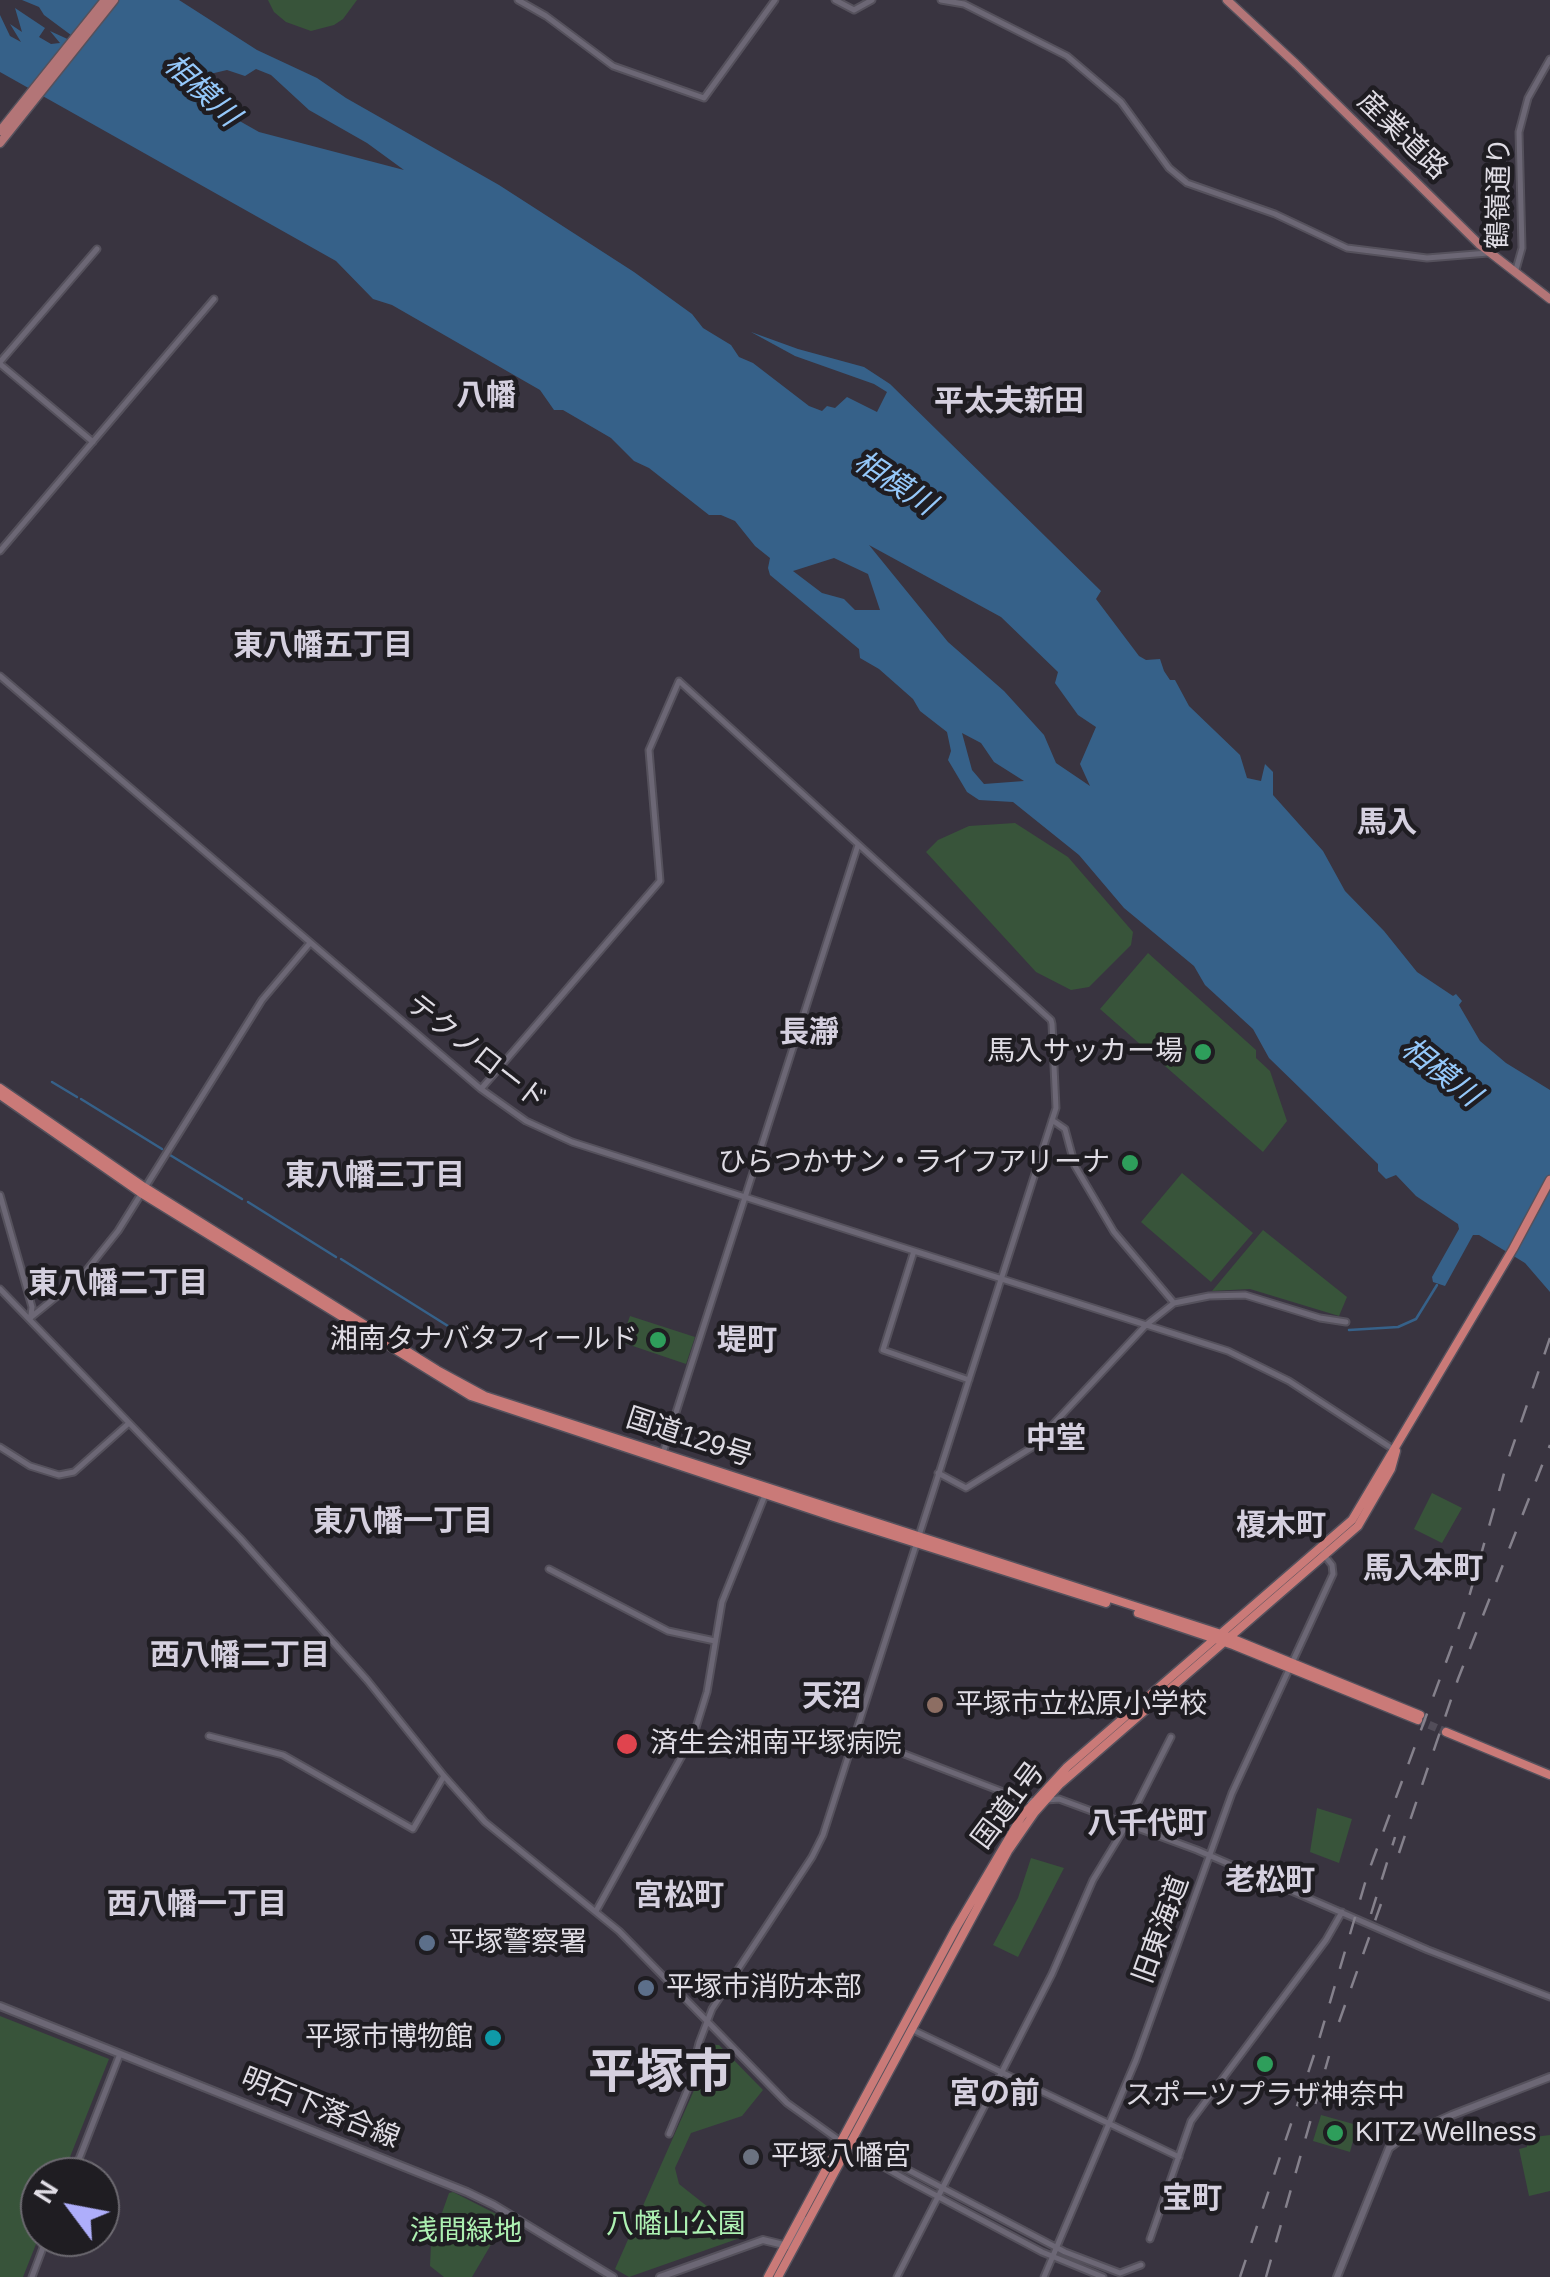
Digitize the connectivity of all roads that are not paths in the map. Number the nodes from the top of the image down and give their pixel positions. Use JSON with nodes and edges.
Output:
{"nodes":[{"id":1,"x":105,"y":0,"type":"edge"},
{"id":2,"x":114,"y":0,"type":"edge"},
{"id":3,"x":518,"y":0,"type":"edge"},
{"id":4,"x":775,"y":0,"type":"edge"},
{"id":5,"x":835,"y":0,"type":"edge"},
{"id":6,"x":872,"y":0,"type":"edge"},
{"id":7,"x":941,"y":0,"type":"edge"},
{"id":8,"x":1227,"y":0,"type":"edge"},
{"id":9,"x":1550,"y":59,"type":"edge"},
{"id":10,"x":0,"y":131,"type":"edge"},
{"id":11,"x":0,"y":143,"type":"edge"},
{"id":12,"x":97,"y":248,"type":"dead end"},
{"id":13,"x":1491,"y":253,"type":"junction"},
{"id":14,"x":1515,"y":273,"type":"junction"},
{"id":15,"x":1550,"y":299,"type":"edge"},
{"id":16,"x":214,"y":300,"type":"dead end"},
{"id":17,"x":0,"y":363,"type":"edge"},
{"id":18,"x":92,"y":442,"type":"junction"},
{"id":19,"x":0,"y":551,"type":"edge"},
{"id":20,"x":0,"y":676,"type":"edge"},
{"id":21,"x":858,"y":845,"type":"junction"},
{"id":22,"x":310,"y":943,"type":"junction"},
{"id":23,"x":481,"y":1089,"type":"junction"},
{"id":24,"x":0,"y":1092,"type":"edge"},
{"id":25,"x":1052,"y":1120,"type":"junction"},
{"id":26,"x":1550,"y":1180,"type":"edge"},
{"id":27,"x":143,"y":1190,"type":"junction"},
{"id":28,"x":0,"y":1195,"type":"edge"},
{"id":29,"x":745,"y":1197,"type":"junction"},
{"id":30,"x":914,"y":1251,"type":"junction"},
{"id":31,"x":1001,"y":1279,"type":"junction"},
{"id":32,"x":0,"y":1289,"type":"edge"},
{"id":33,"x":1174,"y":1303,"type":"junction"},
{"id":34,"x":30,"y":1318,"type":"junction"},
{"id":35,"x":1346,"y":1322,"type":"dead end"},
{"id":36,"x":1146,"y":1325,"type":"junction"},
{"id":37,"x":969,"y":1380,"type":"junction"},
{"id":38,"x":128,"y":1423,"type":"junction"},
{"id":39,"x":0,"y":1447,"type":"edge"},
{"id":40,"x":1396,"y":1451,"type":"junction"},
{"id":41,"x":662,"y":1457,"type":"junction"},
{"id":42,"x":938,"y":1473,"type":"junction"},
{"id":43,"x":766,"y":1491,"type":"junction"},
{"id":44,"x":917,"y":1539,"type":"junction"},
{"id":45,"x":1324,"y":1545,"type":"junction"},
{"id":46,"x":1324,"y":1556,"type":"junction"},
{"id":47,"x":549,"y":1569,"type":"dead end"},
{"id":48,"x":1223,"y":1638,"type":"junction"},
{"id":49,"x":715,"y":1641,"type":"junction"},
{"id":50,"x":1289,"y":1664,"type":"junction"},
{"id":51,"x":1419,"y":1718,"type":"tunnel mouth"},
{"id":52,"x":1447,"y":1730,"type":"tunnel mouth"},
{"id":53,"x":855,"y":1735,"type":"junction"},
{"id":54,"x":209,"y":1736,"type":"dead end"},
{"id":55,"x":1170,"y":1737,"type":"dead end"},
{"id":56,"x":1550,"y":1772,"type":"edge"},
{"id":57,"x":444,"y":1776,"type":"junction"},
{"id":58,"x":1048,"y":1795,"type":"junction"},
{"id":59,"x":1031,"y":1805,"type":"junction"},
{"id":60,"x":1127,"y":1824,"type":"junction"},
{"id":61,"x":1210,"y":1855,"type":"junction"},
{"id":62,"x":596,"y":1911,"type":"junction"},
{"id":63,"x":1342,"y":1912,"type":"junction"},
{"id":64,"x":1550,"y":1998,"type":"edge"},
{"id":65,"x":0,"y":2006,"type":"edge"},
{"id":66,"x":707,"y":2019,"type":"junction"},
{"id":67,"x":907,"y":2028,"type":"junction"},
{"id":68,"x":120,"y":2053,"type":"junction"},
{"id":69,"x":1002,"y":2073,"type":"junction"},
{"id":70,"x":1550,"y":2078,"type":"edge"},
{"id":71,"x":1110,"y":2124,"type":"junction"},
{"id":72,"x":669,"y":2134,"type":"dead end"},
{"id":73,"x":843,"y":2140,"type":"junction"},
{"id":74,"x":80,"y":2157,"type":"edge"},
{"id":75,"x":1179,"y":2157,"type":"junction"},
{"id":76,"x":941,"y":2193,"type":"junction"},
{"id":77,"x":812,"y":2212,"type":"junction"},
{"id":78,"x":1150,"y":2239,"type":"dead end"},
{"id":79,"x":785,"y":2245,"type":"junction"},
{"id":80,"x":1056,"y":2248,"type":"junction"},
{"id":81,"x":1053,"y":2257,"type":"junction"},
{"id":82,"x":1141,"y":2265,"type":"dead end"},
{"id":83,"x":608,"y":2276,"type":"edge"},
{"id":84,"x":660,"y":2277,"type":"edge"},
{"id":85,"x":772,"y":2277,"type":"edge"},
{"id":86,"x":897,"y":2277,"type":"edge"},
{"id":87,"x":1044,"y":2277,"type":"edge"},
{"id":88,"x":1103,"y":2277,"type":"edge"},
{"id":89,"x":1337,"y":2277,"type":"edge"}],
"edges":[{"from":1,"to":10,"type":"main road"},
{"from":2,"to":11,"type":"main road"},
{"from":3,"to":4,"type":"street"},
{"from":5,"to":6,"type":"street"},
{"from":7,"to":13,"type":"street"},
{"from":8,"to":13,"type":"main road","name":"産業道路"},
{"from":9,"to":14,"type":"street","name":"鶴嶺通り"},
{"from":12,"to":17,"type":"street"},
{"from":13,"to":14,"type":"main road","name":"産業道路"},
{"from":14,"to":15,"type":"main road","name":"産業道路"},
{"from":16,"to":18,"type":"street"},
{"from":17,"to":18,"type":"street"},
{"from":18,"to":19,"type":"street"},
{"from":20,"to":22,"type":"street","name":"テクノロード"},
{"from":21,"to":23,"type":"street"},
{"from":21,"to":25,"type":"street"},
{"from":21,"to":29,"type":"street"},
{"from":22,"to":23,"type":"street","name":"テクノロード"},
{"from":22,"to":27,"type":"street"},
{"from":23,"to":29,"type":"street","name":"テクノロード"},
{"from":24,"to":27,"type":"highway","name":"国道129号"},
{"from":25,"to":31,"type":"street"},
{"from":25,"to":33,"type":"street"},
{"from":26,"to":40,"type":"highway","name":"国道1号"},
{"from":27,"to":34,"type":"street"},
{"from":27,"to":41,"type":"highway","name":"国道129号"},
{"from":28,"to":34,"type":"street"},
{"from":29,"to":30,"type":"street","name":"テクノロード"},
{"from":29,"to":41,"type":"street"},
{"from":30,"to":31,"type":"street","name":"テクノロード"},
{"from":30,"to":37,"type":"street"},
{"from":31,"to":36,"type":"street","name":"テクノロード"},
{"from":31,"to":37,"type":"street"},
{"from":32,"to":34,"type":"street"},
{"from":33,"to":35,"type":"street"},
{"from":33,"to":36,"type":"street"},
{"from":34,"to":38,"type":"street"},
{"from":36,"to":40,"type":"street","name":"テクノロード"},
{"from":36,"to":42,"type":"street"},
{"from":37,"to":42,"type":"street"},
{"from":38,"to":39,"type":"street"},
{"from":38,"to":57,"type":"street"},
{"from":40,"to":45,"type":"highway","name":"国道1号"},
{"from":40,"to":46,"type":"highway","name":"国道1号"},
{"from":41,"to":43,"type":"highway","name":"国道129号"},
{"from":42,"to":44,"type":"street"},
{"from":43,"to":44,"type":"highway","name":"国道129号"},
{"from":43,"to":49,"type":"street"},
{"from":44,"to":48,"type":"highway","name":"国道129号"},
{"from":44,"to":53,"type":"street"},
{"from":45,"to":46,"type":"street","name":"旧東海道"},
{"from":45,"to":48,"type":"highway","name":"国道1号"},
{"from":46,"to":48,"type":"highway","name":"国道1号"},
{"from":46,"to":50,"type":"street","name":"旧東海道"},
{"from":47,"to":49,"type":"street"},
{"from":48,"to":50,"type":"highway","name":"国道129号"},
{"from":48,"to":58,"type":"highway","name":"国道1号"},
{"from":49,"to":62,"type":"street"},
{"from":50,"to":51,"type":"highway","name":"国道129号"},
{"from":50,"to":61,"type":"street","name":"旧東海道"},
{"from":52,"to":56,"type":"highway"},
{"from":53,"to":59,"type":"street"},
{"from":53,"to":66,"type":"street"},
{"from":54,"to":57,"type":"street"},
{"from":55,"to":60,"type":"street"},
{"from":57,"to":62,"type":"street"},
{"from":58,"to":59,"type":"highway","name":"国道1号"},
{"from":58,"to":60,"type":"street"},
{"from":59,"to":67,"type":"highway","name":"国道1号"},
{"from":60,"to":61,"type":"street"},
{"from":60,"to":69,"type":"street"},
{"from":61,"to":63,"type":"street"},
{"from":61,"to":71,"type":"street","name":"旧東海道"},
{"from":62,"to":66,"type":"street"},
{"from":63,"to":64,"type":"street"},
{"from":63,"to":75,"type":"street"},
{"from":65,"to":68,"type":"main road","name":"明石下落合線"},
{"from":66,"to":72,"type":"street"},
{"from":66,"to":73,"type":"street"},
{"from":67,"to":69,"type":"street"},
{"from":67,"to":73,"type":"highway","name":"国道1号"},
{"from":68,"to":74,"type":"street"},
{"from":68,"to":83,"type":"main road","name":"明石下落合線"},
{"from":69,"to":71,"type":"street"},
{"from":69,"to":76,"type":"street"},
{"from":70,"to":89,"type":"main road"},
{"from":71,"to":75,"type":"street"},
{"from":71,"to":80,"type":"street","name":"旧東海道"},
{"from":73,"to":76,"type":"street"},
{"from":73,"to":77,"type":"highway","name":"国道1号"},
{"from":73,"to":79,"type":"highway","name":"国道1号"},
{"from":75,"to":78,"type":"street"},
{"from":76,"to":80,"type":"street"},
{"from":76,"to":81,"type":"street"},
{"from":76,"to":86,"type":"street"},
{"from":77,"to":79,"type":"main road"},
{"from":77,"to":85,"type":"highway","name":"国道1号"},
{"from":79,"to":84,"type":"main road"},
{"from":79,"to":85,"type":"highway","name":"国道1号"},
{"from":80,"to":81,"type":"street","name":"旧東海道"},
{"from":80,"to":82,"type":"street"},
{"from":81,"to":87,"type":"street","name":"旧東海道"},
{"from":81,"to":88,"type":"street"}]}
